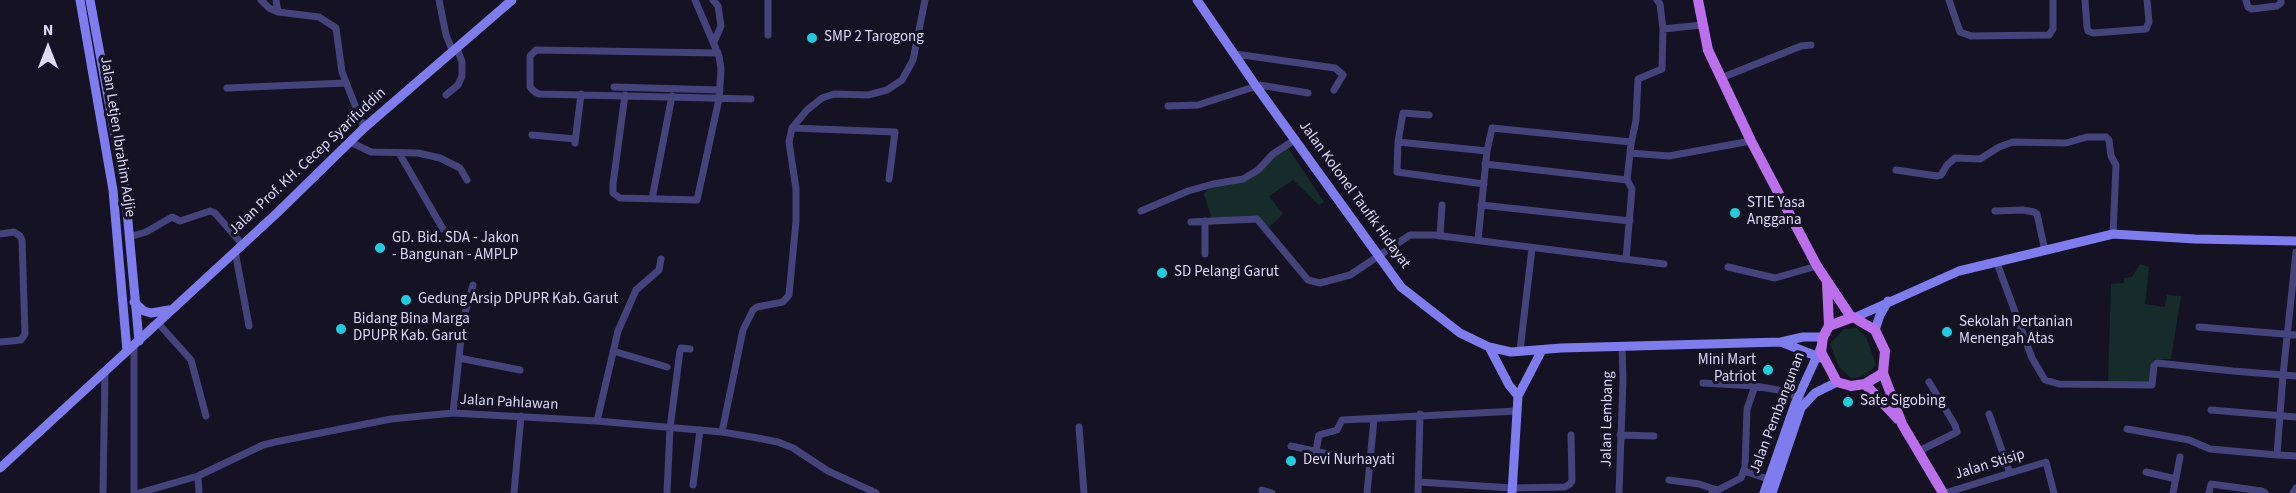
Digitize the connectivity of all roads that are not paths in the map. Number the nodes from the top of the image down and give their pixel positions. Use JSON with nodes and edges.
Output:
{"nodes":[{"id":1,"x":80,"y":0,"type":"edge"},
{"id":2,"x":90,"y":0,"type":"edge"},
{"id":3,"x":261,"y":0,"type":"edge"},
{"id":4,"x":276,"y":0,"type":"edge"},
{"id":5,"x":439,"y":0,"type":"edge"},
{"id":6,"x":512,"y":0,"type":"edge"},
{"id":7,"x":695,"y":0,"type":"edge"},
{"id":8,"x":713,"y":0,"type":"edge"},
{"id":9,"x":768,"y":0,"type":"edge"},
{"id":10,"x":925,"y":0,"type":"edge"},
{"id":11,"x":1197,"y":0,"type":"edge"},
{"id":12,"x":1657,"y":0,"type":"edge"},
{"id":13,"x":1698,"y":0,"type":"edge"},
{"id":14,"x":1949,"y":0,"type":"edge"},
{"id":15,"x":2053,"y":0,"type":"edge"},
{"id":16,"x":2085,"y":0,"type":"edge"},
{"id":17,"x":2147,"y":0,"type":"edge"},
{"id":18,"x":2246,"y":0,"type":"edge"},
{"id":19,"x":2281,"y":0,"type":"edge"},
{"id":20,"x":278,"y":12,"type":"junction"},
{"id":21,"x":1702,"y":25,"type":"junction"},
{"id":22,"x":1663,"y":28,"type":"junction"},
{"id":23,"x":768,"y":35,"type":"dead end"},
{"id":24,"x":714,"y":42,"type":"junction"},
{"id":25,"x":1811,"y":45,"type":"dead end"},
{"id":26,"x":455,"y":50,"type":"junction"},
{"id":27,"x":718,"y":53,"type":"junction"},
{"id":28,"x":1235,"y":54,"type":"junction"},
{"id":29,"x":1721,"y":78,"type":"junction"},
{"id":30,"x":346,"y":83,"type":"junction"},
{"id":31,"x":1256,"y":86,"type":"junction"},
{"id":32,"x":614,"y":87,"type":"dead end"},
{"id":33,"x":227,"y":88,"type":"dead end"},
{"id":34,"x":1334,"y":90,"type":"dead end"},
{"id":35,"x":1308,"y":93,"type":"dead end"},
{"id":36,"x":581,"y":94,"type":"junction"},
{"id":37,"x":719,"y":94,"type":"junction"},
{"id":38,"x":446,"y":95,"type":"dead end"},
{"id":39,"x":625,"y":95,"type":"junction"},
{"id":40,"x":672,"y":96,"type":"junction"},
{"id":41,"x":751,"y":99,"type":"dead end"},
{"id":42,"x":1168,"y":106,"type":"dead end"},
{"id":43,"x":1429,"y":115,"type":"dead end"},
{"id":44,"x":364,"y":128,"type":"junction"},
{"id":45,"x":792,"y":128,"type":"junction"},
{"id":46,"x":532,"y":135,"type":"dead end"},
{"id":47,"x":1296,"y":140,"type":"junction"},
{"id":48,"x":1398,"y":141,"type":"junction"},
{"id":49,"x":1631,"y":141,"type":"junction"},
{"id":50,"x":1751,"y":141,"type":"junction"},
{"id":51,"x":350,"y":142,"type":"junction"},
{"id":52,"x":1486,"y":151,"type":"junction"},
{"id":53,"x":399,"y":153,"type":"junction"},
{"id":54,"x":1630,"y":153,"type":"junction"},
{"id":55,"x":1485,"y":164,"type":"junction"},
{"id":56,"x":1896,"y":170,"type":"dead end"},
{"id":57,"x":889,"y":179,"type":"dead end"},
{"id":58,"x":467,"y":180,"type":"dead end"},
{"id":59,"x":1627,"y":180,"type":"junction"},
{"id":60,"x":1484,"y":184,"type":"junction"},
{"id":61,"x":652,"y":199,"type":"junction"},
{"id":62,"x":1442,"y":205,"type":"dead end"},
{"id":63,"x":1481,"y":205,"type":"junction"},
{"id":64,"x":1141,"y":211,"type":"dead end"},
{"id":65,"x":1995,"y":211,"type":"dead end"},
{"id":66,"x":1205,"y":221,"type":"junction"},
{"id":67,"x":1630,"y":221,"type":"junction"},
{"id":68,"x":1191,"y":222,"type":"dead end"},
{"id":69,"x":443,"y":229,"type":"dead end"},
{"id":70,"x":0,"y":234,"type":"edge"},
{"id":71,"x":2113,"y":234,"type":"junction"},
{"id":72,"x":1440,"y":236,"type":"junction"},
{"id":73,"x":129,"y":237,"type":"junction"},
{"id":74,"x":1478,"y":240,"type":"junction"},
{"id":75,"x":2296,"y":241,"type":"edge"},
{"id":76,"x":239,"y":248,"type":"junction"},
{"id":77,"x":1532,"y":248,"type":"junction"},
{"id":78,"x":2045,"y":251,"type":"junction"},
{"id":79,"x":2296,"y":252,"type":"edge"},
{"id":80,"x":1205,"y":254,"type":"dead end"},
{"id":81,"x":1377,"y":255,"type":"junction"},
{"id":82,"x":661,"y":259,"type":"dead end"},
{"id":83,"x":1626,"y":259,"type":"junction"},
{"id":84,"x":1997,"y":263,"type":"junction"},
{"id":85,"x":1664,"y":264,"type":"dead end"},
{"id":86,"x":1818,"y":266,"type":"junction"},
{"id":87,"x":1728,"y":267,"type":"dead end"},
{"id":88,"x":1827,"y":282,"type":"junction"},
{"id":89,"x":474,"y":285,"type":"dead end"},
{"id":90,"x":2294,"y":293,"type":"edge"},
{"id":91,"x":1888,"y":301,"type":"junction"},
{"id":92,"x":134,"y":302,"type":"junction"},
{"id":93,"x":173,"y":308,"type":"junction"},
{"id":94,"x":1854,"y":317,"type":"junction"},
{"id":95,"x":158,"y":323,"type":"junction"},
{"id":96,"x":249,"y":326,"type":"dead end"},
{"id":97,"x":1829,"y":326,"type":"junction"},
{"id":98,"x":2199,"y":327,"type":"dead end"},
{"id":99,"x":1875,"y":330,"type":"junction"},
{"id":100,"x":2288,"y":334,"type":"junction"},
{"id":101,"x":2296,"y":335,"type":"edge"},
{"id":102,"x":1822,"y":341,"type":"junction"},
{"id":103,"x":0,"y":342,"type":"edge"},
{"id":104,"x":1781,"y":342,"type":"junction"},
{"id":105,"x":134,"y":346,"type":"junction"},
{"id":106,"x":1622,"y":346,"type":"junction"},
{"id":107,"x":1489,"y":347,"type":"junction"},
{"id":108,"x":690,"y":349,"type":"dead end"},
{"id":109,"x":1542,"y":350,"type":"junction"},
{"id":110,"x":613,"y":351,"type":"junction"},
{"id":111,"x":1520,"y":351,"type":"junction"},
{"id":112,"x":459,"y":358,"type":"junction"},
{"id":113,"x":1820,"y":358,"type":"junction"},
{"id":114,"x":667,"y":367,"type":"dead end"},
{"id":115,"x":520,"y":370,"type":"dead end"},
{"id":116,"x":105,"y":371,"type":"junction"},
{"id":117,"x":1883,"y":373,"type":"junction"},
{"id":118,"x":2283,"y":375,"type":"junction"},
{"id":119,"x":2296,"y":376,"type":"edge"},
{"id":120,"x":1703,"y":382,"type":"dead end"},
{"id":121,"x":1837,"y":382,"type":"junction"},
{"id":122,"x":1929,"y":382,"type":"dead end"},
{"id":123,"x":1864,"y":384,"type":"junction"},
{"id":124,"x":1755,"y":386,"type":"junction"},
{"id":125,"x":1805,"y":386,"type":"junction"},
{"id":126,"x":1815,"y":393,"type":"junction"},
{"id":127,"x":1518,"y":396,"type":"junction"},
{"id":128,"x":1802,"y":399,"type":"junction"},
{"id":129,"x":2211,"y":410,"type":"dead end"},
{"id":130,"x":1517,"y":411,"type":"junction"},
{"id":131,"x":453,"y":413,"type":"junction"},
{"id":132,"x":1420,"y":414,"type":"junction"},
{"id":133,"x":1989,"y":414,"type":"dead end"},
{"id":134,"x":2280,"y":415,"type":"junction"},
{"id":135,"x":206,"y":416,"type":"dead end"},
{"id":136,"x":521,"y":416,"type":"junction"},
{"id":137,"x":2296,"y":417,"type":"edge"},
{"id":138,"x":1374,"y":419,"type":"junction"},
{"id":139,"x":597,"y":421,"type":"junction"},
{"id":140,"x":1902,"y":424,"type":"junction"},
{"id":141,"x":1079,"y":427,"type":"dead end"},
{"id":142,"x":670,"y":428,"type":"junction"},
{"id":143,"x":2127,"y":429,"type":"dead end"},
{"id":144,"x":700,"y":430,"type":"junction"},
{"id":145,"x":722,"y":432,"type":"junction"},
{"id":146,"x":1571,"y":435,"type":"dead end"},
{"id":147,"x":1620,"y":435,"type":"junction"},
{"id":148,"x":1654,"y":436,"type":"dead end"},
{"id":149,"x":1291,"y":446,"type":"dead end"},
{"id":150,"x":1316,"y":451,"type":"junction"},
{"id":151,"x":1920,"y":453,"type":"junction"},
{"id":152,"x":2277,"y":455,"type":"junction"},
{"id":153,"x":2296,"y":456,"type":"edge"},
{"id":154,"x":2180,"y":457,"type":"dead end"},
{"id":155,"x":1370,"y":463,"type":"junction"},
{"id":156,"x":0,"y":468,"type":"edge"},
{"id":157,"x":1744,"y":471,"type":"junction"},
{"id":158,"x":2146,"y":472,"type":"dead end"},
{"id":159,"x":2010,"y":473,"type":"junction"},
{"id":160,"x":198,"y":476,"type":"junction"},
{"id":161,"x":2176,"y":479,"type":"junction"},
{"id":162,"x":1669,"y":480,"type":"dead end"},
{"id":163,"x":1772,"y":481,"type":"junction"},
{"id":164,"x":1419,"y":483,"type":"junction"},
{"id":165,"x":693,"y":485,"type":"dead end"},
{"id":166,"x":2296,"y":488,"type":"edge"},
{"id":167,"x":1262,"y":490,"type":"dead end"},
{"id":168,"x":1512,"y":490,"type":"edge"},
{"id":169,"x":1715,"y":492,"type":"edge"},
{"id":170,"x":103,"y":493,"type":"edge"},
{"id":171,"x":134,"y":493,"type":"edge"},
{"id":172,"x":139,"y":493,"type":"edge"},
{"id":173,"x":199,"y":493,"type":"edge"},
{"id":174,"x":514,"y":493,"type":"edge"},
{"id":175,"x":667,"y":493,"type":"edge"},
{"id":176,"x":876,"y":493,"type":"edge"},
{"id":177,"x":1084,"y":493,"type":"edge"},
{"id":178,"x":1272,"y":493,"type":"edge"},
{"id":179,"x":1367,"y":493,"type":"edge"},
{"id":180,"x":1418,"y":493,"type":"edge"},
{"id":181,"x":1618,"y":493,"type":"edge"},
{"id":182,"x":1764,"y":493,"type":"edge"},
{"id":183,"x":1773,"y":493,"type":"edge"},
{"id":184,"x":1944,"y":493,"type":"edge"},
{"id":185,"x":2054,"y":493,"type":"edge"},
{"id":186,"x":2173,"y":493,"type":"edge"},
{"id":187,"x":2209,"y":493,"type":"edge"},
{"id":188,"x":2265,"y":493,"type":"edge"},
{"id":189,"x":2294,"y":493,"type":"edge"}],
"edges":[{"from":1,"to":105,"type":"main road","name":"Jalan Letjen Ibrahim Adjie"},
{"from":2,"to":73,"type":"main road","name":"Jalan Letjen Ibrahim Adjie"},
{"from":3,"to":20,"type":"street"},
{"from":4,"to":20,"type":"street"},
{"from":5,"to":26,"type":"street"},
{"from":6,"to":26,"type":"main road","name":"Jalan Prof. KH. Cecep Syarifuddin"},
{"from":7,"to":24,"type":"street"},
{"from":8,"to":24,"type":"street"},
{"from":9,"to":23,"type":"street"},
{"from":10,"to":45,"type":"street"},
{"from":11,"to":28,"type":"main road","name":"Jalan Kolonel Taufik Hidayat"},
{"from":12,"to":22,"type":"street"},
{"from":13,"to":21,"type":"main road"},
{"from":14,"to":15,"type":"street"},
{"from":16,"to":17,"type":"street"},
{"from":18,"to":19,"type":"street"},
{"from":20,"to":30,"type":"street"},
{"from":21,"to":22,"type":"street"},
{"from":21,"to":29,"type":"main road"},
{"from":22,"to":49,"type":"street"},
{"from":24,"to":27,"type":"street"},
{"from":25,"to":29,"type":"street"},
{"from":26,"to":38,"type":"street"},
{"from":26,"to":44,"type":"main road","name":"Jalan Prof. KH. Cecep Syarifuddin"},
{"from":27,"to":36,"type":"street"},
{"from":27,"to":37,"type":"street"},
{"from":28,"to":31,"type":"main road","name":"Jalan Kolonel Taufik Hidayat"},
{"from":28,"to":34,"type":"street"},
{"from":29,"to":50,"type":"main road"},
{"from":30,"to":33,"type":"street"},
{"from":30,"to":44,"type":"street"},
{"from":31,"to":35,"type":"street"},
{"from":31,"to":42,"type":"street"},
{"from":31,"to":47,"type":"main road","name":"Jalan Kolonel Taufik Hidayat"},
{"from":32,"to":37,"type":"street"},
{"from":36,"to":39,"type":"street"},
{"from":36,"to":46,"type":"street"},
{"from":37,"to":40,"type":"street"},
{"from":37,"to":41,"type":"street"},
{"from":37,"to":61,"type":"street"},
{"from":39,"to":40,"type":"street"},
{"from":39,"to":61,"type":"street"},
{"from":40,"to":61,"type":"street"},
{"from":43,"to":48,"type":"street"},
{"from":44,"to":51,"type":"main road","name":"Jalan Prof. KH. Cecep Syarifuddin"},
{"from":45,"to":57,"type":"street"},
{"from":45,"to":145,"type":"street"},
{"from":47,"to":64,"type":"street"},
{"from":47,"to":81,"type":"main road","name":"Jalan Kolonel Taufik Hidayat"},
{"from":48,"to":52,"type":"street"},
{"from":48,"to":60,"type":"street"},
{"from":49,"to":52,"type":"street"},
{"from":49,"to":54,"type":"street"},
{"from":50,"to":54,"type":"street"},
{"from":50,"to":86,"type":"main road"},
{"from":51,"to":53,"type":"street"},
{"from":51,"to":76,"type":"main road","name":"Jalan Prof. KH. Cecep Syarifuddin"},
{"from":52,"to":55,"type":"street"},
{"from":53,"to":58,"type":"street"},
{"from":53,"to":69,"type":"street"},
{"from":54,"to":59,"type":"street"},
{"from":55,"to":59,"type":"street"},
{"from":55,"to":60,"type":"street"},
{"from":56,"to":71,"type":"street"},
{"from":59,"to":67,"type":"street"},
{"from":60,"to":63,"type":"street"},
{"from":62,"to":72,"type":"street"},
{"from":63,"to":67,"type":"street"},
{"from":63,"to":74,"type":"street"},
{"from":65,"to":78,"type":"street"},
{"from":66,"to":68,"type":"street"},
{"from":66,"to":80,"type":"street"},
{"from":66,"to":81,"type":"street"},
{"from":67,"to":83,"type":"street"},
{"from":70,"to":103,"type":"street"},
{"from":71,"to":75,"type":"main road"},
{"from":71,"to":78,"type":"main road"},
{"from":72,"to":74,"type":"street"},
{"from":72,"to":81,"type":"street"},
{"from":73,"to":76,"type":"street"},
{"from":73,"to":92,"type":"main road","name":"Jalan Letjen Ibrahim Adjie"},
{"from":74,"to":77,"type":"street"},
{"from":76,"to":93,"type":"main road","name":"Jalan Prof. KH. Cecep Syarifuddin"},
{"from":76,"to":96,"type":"street"},
{"from":77,"to":83,"type":"street"},
{"from":77,"to":111,"type":"street"},
{"from":78,"to":84,"type":"main road"},
{"from":79,"to":90,"type":"street"},
{"from":81,"to":107,"type":"main road","name":"Jalan Kolonel Taufik Hidayat"},
{"from":82,"to":110,"type":"street"},
{"from":83,"to":85,"type":"street"},
{"from":84,"to":91,"type":"main road"},
{"from":84,"to":118,"type":"street"},
{"from":86,"to":87,"type":"street"},
{"from":86,"to":88,"type":"main road"},
{"from":88,"to":94,"type":"main road"},
{"from":88,"to":97,"type":"main road"},
{"from":89,"to":112,"type":"street"},
{"from":90,"to":100,"type":"street"},
{"from":91,"to":94,"type":"main road"},
{"from":91,"to":99,"type":"main road"},
{"from":92,"to":93,"type":"main road"},
{"from":92,"to":105,"type":"main road","name":"Jalan Letjen Ibrahim Adjie"},
{"from":93,"to":95,"type":"main road","name":"Jalan Prof. KH. Cecep Syarifuddin"},
{"from":94,"to":97,"type":"main road"},
{"from":94,"to":99,"type":"main road"},
{"from":95,"to":105,"type":"main road","name":"Jalan Prof. KH. Cecep Syarifuddin"},
{"from":95,"to":135,"type":"street"},
{"from":97,"to":102,"type":"main road"},
{"from":98,"to":100,"type":"street"},
{"from":99,"to":117,"type":"main road"},
{"from":100,"to":101,"type":"street"},
{"from":100,"to":118,"type":"street"},
{"from":102,"to":104,"type":"main road","name":"Jalan Kolonel Taufik Hidayat"},
{"from":102,"to":113,"type":"main road"},
{"from":104,"to":106,"type":"main road","name":"Jalan Kolonel Taufik Hidayat"},
{"from":104,"to":113,"type":"main road"},
{"from":105,"to":116,"type":"main road","name":"Jalan Prof. KH. Cecep Syarifuddin"},
{"from":105,"to":171,"type":"street"},
{"from":106,"to":109,"type":"main road","name":"Jalan Kolonel Taufik Hidayat"},
{"from":106,"to":147,"type":"street","name":"Jalan Lembang"},
{"from":107,"to":111,"type":"main road","name":"Jalan Kolonel Taufik Hidayat"},
{"from":107,"to":127,"type":"main road"},
{"from":108,"to":142,"type":"street"},
{"from":109,"to":111,"type":"main road","name":"Jalan Kolonel Taufik Hidayat"},
{"from":109,"to":127,"type":"main road"},
{"from":110,"to":114,"type":"street"},
{"from":110,"to":139,"type":"street"},
{"from":112,"to":115,"type":"street"},
{"from":112,"to":131,"type":"street"},
{"from":113,"to":121,"type":"main road"},
{"from":113,"to":125,"type":"main road","name":"Jalan Pembangunan"},
{"from":116,"to":156,"type":"main road","name":"Jalan Prof. KH. Cecep Syarifuddin"},
{"from":116,"to":170,"type":"street"},
{"from":117,"to":123,"type":"main road"},
{"from":117,"to":140,"type":"main road"},
{"from":118,"to":119,"type":"street"},
{"from":118,"to":134,"type":"street"},
{"from":120,"to":124,"type":"street"},
{"from":121,"to":123,"type":"main road"},
{"from":121,"to":126,"type":"main road","name":"Jalan Pembangunan"},
{"from":122,"to":151,"type":"street"},
{"from":123,"to":140,"type":"main road"},
{"from":124,"to":128,"type":"street"},
{"from":124,"to":157,"type":"street"},
{"from":125,"to":126,"type":"main road"},
{"from":125,"to":128,"type":"main road","name":"Jalan Pembangunan"},
{"from":126,"to":128,"type":"main road","name":"Jalan Pembangunan"},
{"from":127,"to":130,"type":"main road"},
{"from":128,"to":163,"type":"main road","name":"Jalan Pembangunan"},
{"from":129,"to":134,"type":"street"},
{"from":130,"to":132,"type":"street"},
{"from":130,"to":168,"type":"main road"},
{"from":131,"to":136,"type":"street","name":"Jalan Pahlawan"},
{"from":131,"to":160,"type":"street","name":"Jalan Pahlawan"},
{"from":132,"to":138,"type":"street"},
{"from":132,"to":164,"type":"street"},
{"from":133,"to":159,"type":"street"},
{"from":134,"to":137,"type":"street"},
{"from":134,"to":152,"type":"street"},
{"from":136,"to":139,"type":"street","name":"Jalan Pahlawan"},
{"from":136,"to":174,"type":"street"},
{"from":138,"to":150,"type":"street"},
{"from":138,"to":155,"type":"street"},
{"from":139,"to":142,"type":"street","name":"Jalan Pahlawan"},
{"from":140,"to":151,"type":"main road"},
{"from":141,"to":177,"type":"street"},
{"from":142,"to":144,"type":"street","name":"Jalan Pahlawan"},
{"from":142,"to":175,"type":"street"},
{"from":143,"to":152,"type":"street"},
{"from":144,"to":145,"type":"street","name":"Jalan Pahlawan"},
{"from":144,"to":165,"type":"street"},
{"from":145,"to":176,"type":"street","name":"Jalan Pahlawan"},
{"from":146,"to":168,"type":"street"},
{"from":147,"to":148,"type":"street"},
{"from":147,"to":181,"type":"street","name":"Jalan Lembang"},
{"from":149,"to":150,"type":"street"},
{"from":150,"to":155,"type":"street"},
{"from":151,"to":184,"type":"main road"},
{"from":152,"to":153,"type":"street"},
{"from":154,"to":161,"type":"street"},
{"from":155,"to":179,"type":"street"},
{"from":157,"to":163,"type":"street"},
{"from":157,"to":169,"type":"street"},
{"from":158,"to":161,"type":"street"},
{"from":159,"to":184,"type":"street","name":"Jalan Stisip"},
{"from":159,"to":185,"type":"street","name":"Jalan Stisip"},
{"from":160,"to":172,"type":"street","name":"Jalan Pahlawan"},
{"from":160,"to":173,"type":"street"},
{"from":161,"to":186,"type":"street"},
{"from":162,"to":169,"type":"street"},
{"from":163,"to":182,"type":"main road","name":"Jalan Pembangunan"},
{"from":163,"to":183,"type":"main road","name":"Jalan Pembangunan"},
{"from":164,"to":168,"type":"street"},
{"from":164,"to":180,"type":"street"},
{"from":166,"to":189,"type":"street"},
{"from":167,"to":178,"type":"street"},
{"from":187,"to":188,"type":"street"}]}
